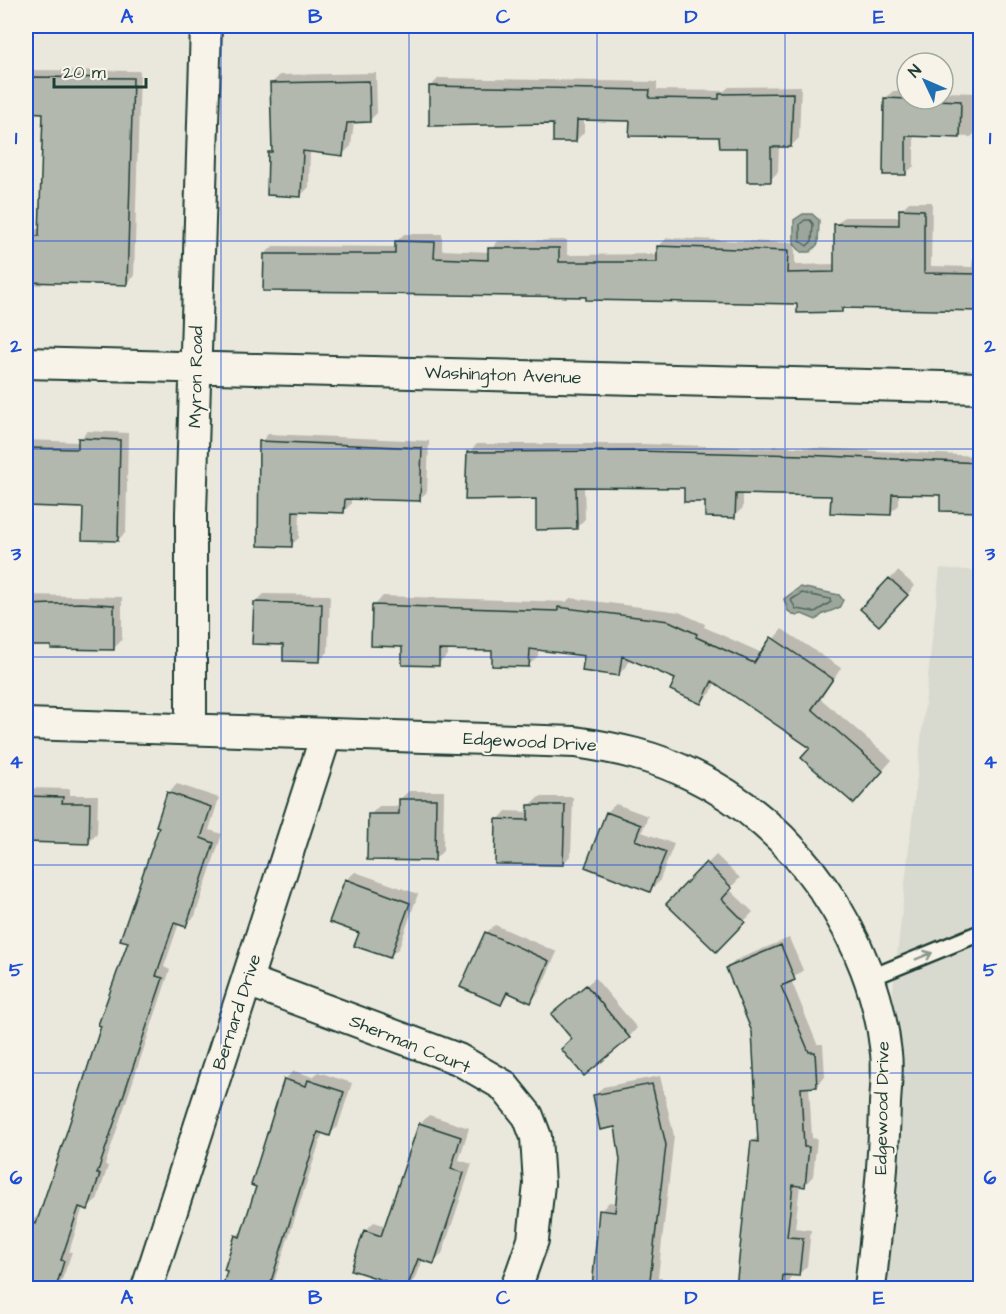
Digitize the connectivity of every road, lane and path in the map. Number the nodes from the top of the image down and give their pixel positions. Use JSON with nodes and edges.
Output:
{"nodes":[{"id":1,"x":206,"y":26,"type":"edge"},
{"id":2,"x":26,"y":363,"type":"edge"},
{"id":3,"x":198,"y":367,"type":"junction"},
{"id":4,"x":981,"y":388,"type":"edge"},
{"id":5,"x":26,"y":724,"type":"edge"},
{"id":6,"x":191,"y":728,"type":"junction"},
{"id":7,"x":326,"y":735,"type":"junction"},
{"id":8,"x":981,"y":933,"type":"edge"},
{"id":9,"x":870,"y":978,"type":"junction"},
{"id":10,"x":248,"y":981,"type":"junction"},
{"id":11,"x":147,"y":1288,"type":"edge"},
{"id":12,"x":516,"y":1288,"type":"edge"},
{"id":13,"x":870,"y":1288,"type":"edge"}],
"edges":[{"from":1,"to":3,"type":"street","name":"Myron Road"},
{"from":2,"to":3,"type":"street","name":"Washington Avenue"},
{"from":3,"to":4,"type":"street","name":"Washington Avenue"},
{"from":3,"to":6,"type":"street","name":"Myron Road"},
{"from":5,"to":6,"type":"street","name":"Edgewood Drive"},
{"from":6,"to":7,"type":"street","name":"Edgewood Drive"},
{"from":7,"to":9,"type":"street","name":"Edgewood Drive"},
{"from":7,"to":10,"type":"street","name":"Bernard Drive"},
{"from":9,"to":8,"type":"lane","one_way":true},
{"from":9,"to":13,"type":"street","name":"Edgewood Drive"},
{"from":10,"to":11,"type":"street","name":"Bernard Drive"},
{"from":10,"to":12,"type":"street","name":"Sherman Court"}]}
